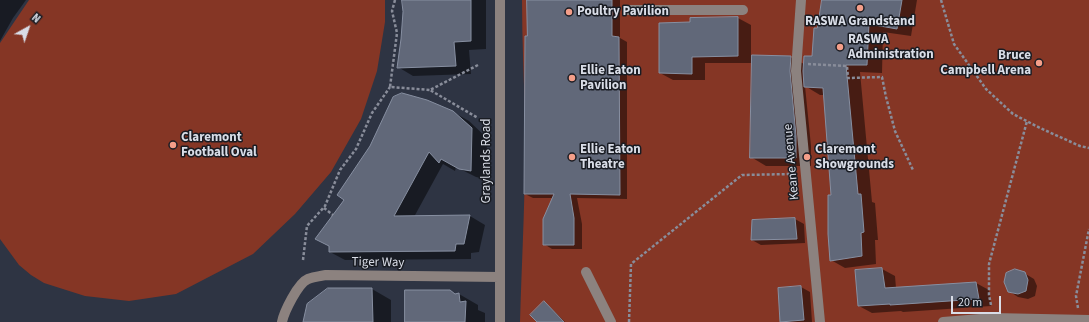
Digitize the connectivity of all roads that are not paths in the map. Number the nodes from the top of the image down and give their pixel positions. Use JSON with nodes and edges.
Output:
{"nodes":[{"id":1,"x":500,"y":0,"type":"edge"},
{"id":2,"x":801,"y":0,"type":"edge"},
{"id":3,"x":627,"y":10,"type":"dead end"},
{"id":4,"x":743,"y":10,"type":"dead end"},
{"id":5,"x":586,"y":272,"type":"dead end"},
{"id":6,"x":500,"y":277,"type":"junction"},
{"id":7,"x":1085,"y":320,"type":"edge"},
{"id":8,"x":282,"y":322,"type":"edge"},
{"id":9,"x":500,"y":322,"type":"edge"},
{"id":10,"x":611,"y":322,"type":"edge"},
{"id":11,"x":820,"y":322,"type":"edge"},
{"id":12,"x":943,"y":322,"type":"edge"}],
"edges":[{"from":1,"to":6,"type":"street","name":"Graylands Road"},
{"from":2,"to":11,"type":"street","name":"Keane Avenue"},
{"from":3,"to":4,"type":"street"},
{"from":5,"to":10,"type":"street"},
{"from":6,"to":8,"type":"street","name":"Tiger Way"},
{"from":6,"to":9,"type":"street","name":"Graylands Road"},
{"from":7,"to":12,"type":"street"}]}
